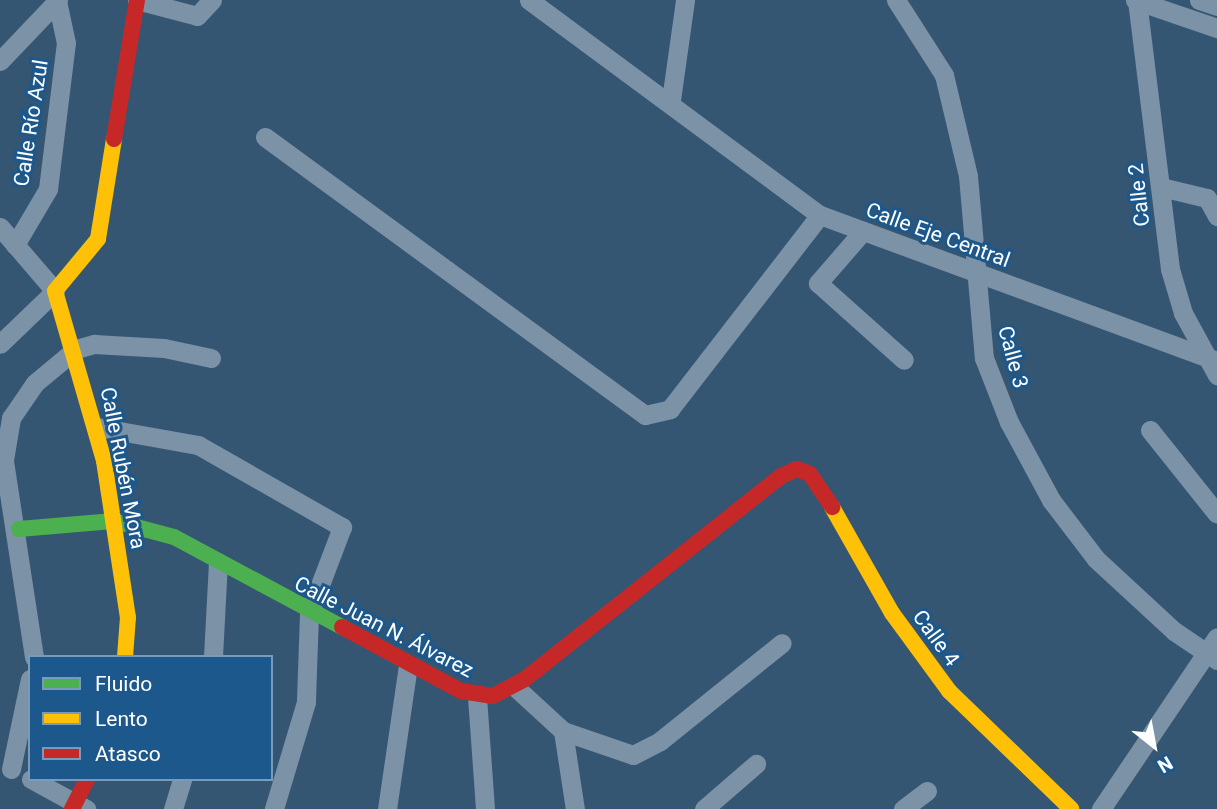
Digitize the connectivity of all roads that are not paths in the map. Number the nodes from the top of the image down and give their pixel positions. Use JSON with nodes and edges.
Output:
{"nodes":[{"id":1,"x":137,"y":0,"type":"edge"},
{"id":2,"x":212,"y":0,"type":"edge"},
{"id":3,"x":529,"y":0,"type":"edge"},
{"id":4,"x":685,"y":0,"type":"edge"},
{"id":5,"x":896,"y":0,"type":"edge"},
{"id":6,"x":1136,"y":0,"type":"edge"},
{"id":7,"x":1199,"y":0,"type":"edge"},
{"id":8,"x":57,"y":1,"type":"edge"},
{"id":9,"x":1217,"y":6,"type":"edge"},
{"id":10,"x":1217,"y":28,"type":"edge"},
{"id":11,"x":0,"y":61,"type":"edge"},
{"id":12,"x":671,"y":100,"type":"junction"},
{"id":13,"x":265,"y":136,"type":"dead end"},
{"id":14,"x":1161,"y":187,"type":"junction"},
{"id":15,"x":820,"y":215,"type":"junction"},
{"id":16,"x":1217,"y":216,"type":"edge"},
{"id":17,"x":0,"y":228,"type":"edge"},
{"id":18,"x":863,"y":231,"type":"junction"},
{"id":19,"x":15,"y":245,"type":"junction"},
{"id":20,"x":972,"y":271,"type":"junction"},
{"id":21,"x":55,"y":291,"type":"junction"},
{"id":22,"x":0,"y":344,"type":"edge"},
{"id":23,"x":76,"y":349,"type":"junction"},
{"id":24,"x":211,"y":358,"type":"dead end"},
{"id":25,"x":1210,"y":358,"type":"edge"},
{"id":26,"x":904,"y":360,"type":"dead end"},
{"id":27,"x":1217,"y":375,"type":"edge"},
{"id":28,"x":97,"y":427,"type":"junction"},
{"id":29,"x":1150,"y":430,"type":"dead end"},
{"id":30,"x":797,"y":469,"type":"joint"},
{"id":31,"x":1217,"y":514,"type":"edge"},
{"id":32,"x":114,"y":521,"type":"junction"},
{"id":33,"x":19,"y":529,"type":"junction"},
{"id":34,"x":218,"y":562,"type":"junction"},
{"id":35,"x":309,"y":614,"type":"junction"},
{"id":36,"x":782,"y":643,"type":"dead end"},
{"id":37,"x":1213,"y":650,"type":"edge"},
{"id":38,"x":34,"y":655,"type":"edge"},
{"id":39,"x":125,"y":655,"type":"edge"},
{"id":40,"x":213,"y":655,"type":"edge"},
{"id":41,"x":408,"y":665,"type":"junction"},
{"id":42,"x":28,"y":686,"type":"edge"},
{"id":43,"x":514,"y":686,"type":"junction"},
{"id":44,"x":477,"y":696,"type":"junction"},
{"id":45,"x":563,"y":731,"type":"junction"},
{"id":46,"x":756,"y":764,"type":"dead end"},
{"id":47,"x":6,"y":766,"type":"edge"},
{"id":48,"x":28,"y":778,"type":"edge"},
{"id":49,"x":33,"y":781,"type":"edge"},
{"id":50,"x":86,"y":781,"type":"edge"},
{"id":51,"x":181,"y":781,"type":"edge"},
{"id":52,"x":927,"y":791,"type":"dead end"},
{"id":53,"x":78,"y":807,"type":"edge"},
{"id":54,"x":388,"y":808,"type":"edge"},
{"id":55,"x":173,"y":809,"type":"edge"},
{"id":56,"x":274,"y":809,"type":"edge"},
{"id":57,"x":485,"y":809,"type":"edge"},
{"id":58,"x":575,"y":809,"type":"edge"},
{"id":59,"x":704,"y":809,"type":"edge"},
{"id":60,"x":903,"y":809,"type":"edge"},
{"id":61,"x":1071,"y":809,"type":"edge"},
{"id":62,"x":1101,"y":809,"type":"edge"}],
"edges":[{"from":1,"to":2,"type":"street"},
{"from":1,"to":21,"type":"street"},
{"from":3,"to":12,"type":"street","name":"Calle Eje Central"},
{"from":4,"to":12,"type":"street"},
{"from":5,"to":20,"type":"street","name":"Calle 3"},
{"from":6,"to":10,"type":"street"},
{"from":6,"to":14,"type":"street","name":"Calle 2"},
{"from":7,"to":9,"type":"street"},
{"from":8,"to":11,"type":"street","name":"Calle Río Azul"},
{"from":8,"to":19,"type":"street","name":"Calle Río Azul"},
{"from":12,"to":15,"type":"street","name":"Calle Eje Central"},
{"from":13,"to":15,"type":"street"},
{"from":14,"to":16,"type":"street"},
{"from":14,"to":25,"type":"street","name":"Calle 2"},
{"from":15,"to":18,"type":"street","name":"Calle Eje Central"},
{"from":17,"to":19,"type":"street"},
{"from":18,"to":20,"type":"street","name":"Calle Eje Central"},
{"from":18,"to":26,"type":"street"},
{"from":19,"to":21,"type":"street"},
{"from":20,"to":25,"type":"street","name":"Calle Eje Central"},
{"from":20,"to":37,"type":"street","name":"Calle 3"},
{"from":21,"to":22,"type":"street"},
{"from":21,"to":23,"type":"street","name":"Calle Rubén Mora"},
{"from":23,"to":24,"type":"street"},
{"from":23,"to":28,"type":"street","name":"Calle Rubén Mora"},
{"from":23,"to":33,"type":"street"},
{"from":25,"to":27,"type":"street","name":"Calle 2"},
{"from":28,"to":32,"type":"street","name":"Calle Rubén Mora"},
{"from":28,"to":35,"type":"street"},
{"from":29,"to":31,"type":"street"},
{"from":30,"to":43,"type":"street","name":"Calle Juan N. Álvarez"},
{"from":30,"to":61,"type":"street","name":"Calle 4"},
{"from":32,"to":33,"type":"street","name":"Calle Juan N. Álvarez"},
{"from":32,"to":34,"type":"street","name":"Calle Juan N. Álvarez"},
{"from":32,"to":39,"type":"street","name":"Calle Rubén Mora"},
{"from":33,"to":38,"type":"street"},
{"from":34,"to":35,"type":"street","name":"Calle Juan N. Álvarez"},
{"from":34,"to":40,"type":"street"},
{"from":35,"to":41,"type":"street","name":"Calle Juan N. Álvarez"},
{"from":35,"to":56,"type":"street"},
{"from":36,"to":45,"type":"street"},
{"from":37,"to":62,"type":"street"},
{"from":41,"to":44,"type":"street","name":"Calle Juan N. Álvarez"},
{"from":41,"to":54,"type":"street"},
{"from":42,"to":47,"type":"street"},
{"from":43,"to":44,"type":"street","name":"Calle Juan N. Álvarez"},
{"from":43,"to":45,"type":"street"},
{"from":44,"to":57,"type":"street"},
{"from":45,"to":58,"type":"street"},
{"from":46,"to":59,"type":"street"},
{"from":47,"to":48,"type":"street"},
{"from":49,"to":53,"type":"street"},
{"from":50,"to":53,"type":"street"},
{"from":51,"to":55,"type":"street"},
{"from":52,"to":60,"type":"street"}]}
